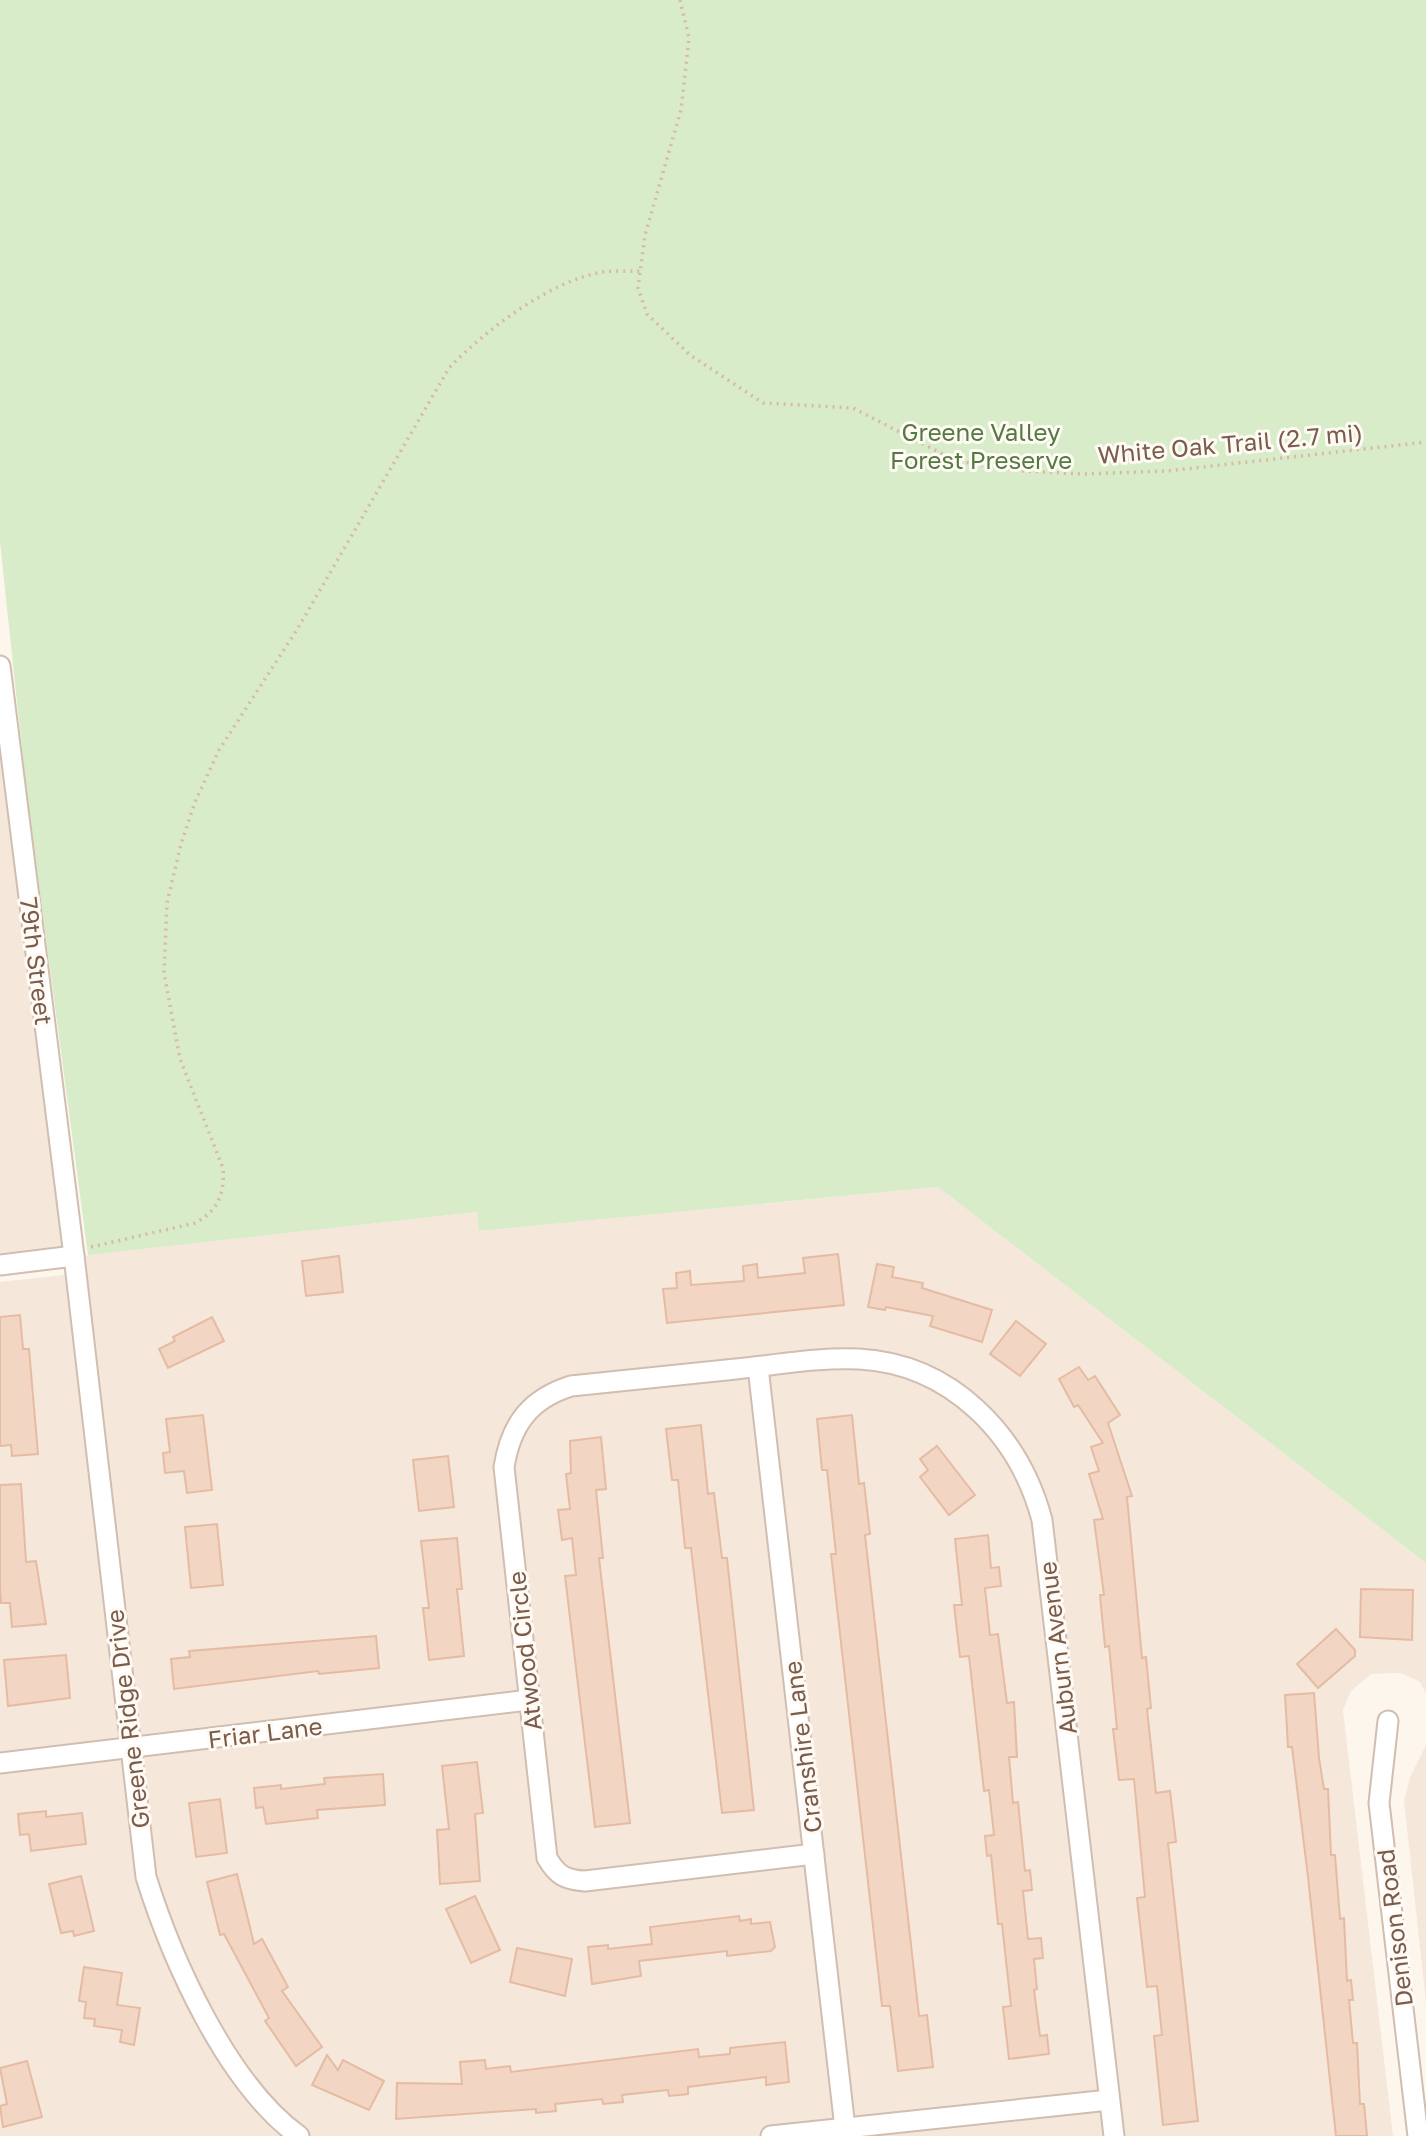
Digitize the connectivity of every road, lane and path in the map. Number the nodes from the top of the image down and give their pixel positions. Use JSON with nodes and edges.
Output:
{"nodes":[{"id":1,"x":680,"y":0,"type":"edge"},
{"id":2,"x":640,"y":271,"type":"junction"},
{"id":3,"x":1426,"y":442,"type":"edge"},
{"id":4,"x":0,"y":666,"type":"edge"},
{"id":5,"x":8,"y":801,"type":"edge"},
{"id":6,"x":74,"y":1256,"type":"junction"},
{"id":7,"x":0,"y":1265,"type":"edge"},
{"id":8,"x":758,"y":1367,"type":"junction"},
{"id":9,"x":529,"y":1700,"type":"junction"},
{"id":10,"x":1388,"y":1721,"type":"dead end"},
{"id":11,"x":130,"y":1748,"type":"junction"},
{"id":12,"x":0,"y":1763,"type":"edge"},
{"id":13,"x":814,"y":1854,"type":"junction"},
{"id":14,"x":1419,"y":2088,"type":"edge"},
{"id":15,"x":1109,"y":2100,"type":"junction"},
{"id":16,"x":845,"y":2128,"type":"junction"},
{"id":17,"x":299,"y":2136,"type":"edge"},
{"id":18,"x":771,"y":2136,"type":"edge"},
{"id":19,"x":1114,"y":2136,"type":"edge"},
{"id":20,"x":1418,"y":2136,"type":"edge"}],
"edges":[{"from":1,"to":2,"type":"path","name":"White Oak Trail (2.7 mi)"},
{"from":2,"to":3,"type":"path","name":"White Oak Trail (2.7 mi)"},
{"from":2,"to":6,"type":"path"},
{"from":4,"to":5,"type":"street","name":"79th Street"},
{"from":5,"to":6,"type":"street","name":"79th Street"},
{"from":6,"to":7,"type":"street"},
{"from":6,"to":11,"type":"street","name":"Greene Ridge Drive"},
{"from":8,"to":9,"type":"street","name":"Atwood Circle"},
{"from":8,"to":13,"type":"street","name":"Cranshire Lane"},
{"from":8,"to":15,"type":"street","name":"Auburn Avenue"},
{"from":9,"to":11,"type":"street","name":"Friar Lane"},
{"from":9,"to":13,"type":"street","name":"Atwood Circle"},
{"from":10,"to":14,"type":"street","name":"Denison Road"},
{"from":11,"to":12,"type":"street","name":"Friar Lane"},
{"from":11,"to":17,"type":"street","name":"Greene Ridge Drive"},
{"from":13,"to":16,"type":"street","name":"Cranshire Lane"},
{"from":14,"to":20,"type":"street","name":"Denison Road"},
{"from":15,"to":16,"type":"street"},
{"from":15,"to":19,"type":"street","name":"Auburn Avenue"},
{"from":16,"to":18,"type":"street"}]}
